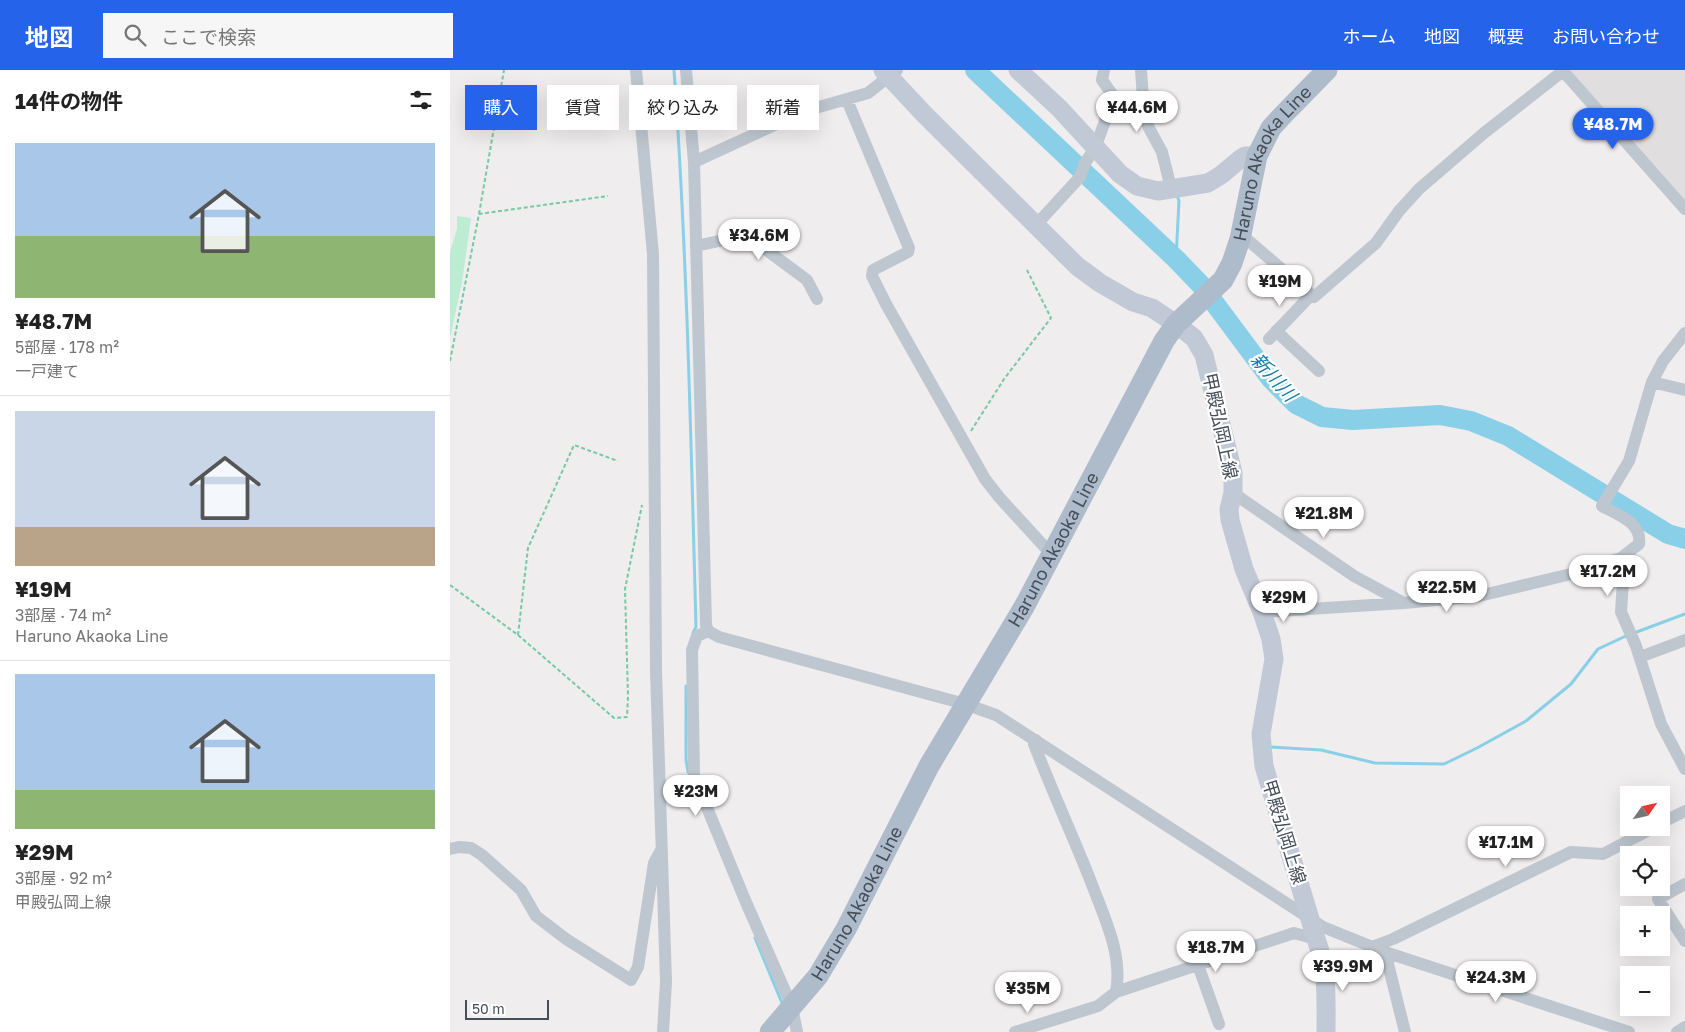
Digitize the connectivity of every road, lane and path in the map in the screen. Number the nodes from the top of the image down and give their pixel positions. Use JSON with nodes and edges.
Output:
{"nodes":[{"id":1,"x":504,"y":70,"type":"edge"},
{"id":2,"x":636,"y":70,"type":"edge"},
{"id":3,"x":686,"y":70,"type":"edge"},
{"id":4,"x":1018,"y":70,"type":"edge"},
{"id":5,"x":1104,"y":70,"type":"edge"},
{"id":6,"x":1141,"y":70,"type":"edge"},
{"id":7,"x":1327,"y":70,"type":"edge"},
{"id":8,"x":1562,"y":71,"type":"edge"},
{"id":9,"x":890,"y":72,"type":"edge"},
{"id":10,"x":847,"y":100,"type":"junction"},
{"id":11,"x":1090,"y":156,"type":"junction"},
{"id":12,"x":1257,"y":156,"type":"junction"},
{"id":13,"x":694,"y":162,"type":"junction"},
{"id":14,"x":1176,"y":188,"type":"junction"},
{"id":15,"x":608,"y":196,"type":"dead end"},
{"id":16,"x":1685,"y":209,"type":"edge"},
{"id":17,"x":479,"y":214,"type":"junction"},
{"id":18,"x":1036,"y":225,"type":"junction"},
{"id":19,"x":1240,"y":239,"type":"junction"},
{"id":20,"x":696,"y":246,"type":"junction"},
{"id":21,"x":1027,"y":270,"type":"dead end"},
{"id":22,"x":1311,"y":294,"type":"junction"},
{"id":23,"x":817,"y":299,"type":"dead end"},
{"id":24,"x":1176,"y":324,"type":"junction"},
{"id":25,"x":1685,"y":333,"type":"edge"},
{"id":26,"x":450,"y":361,"type":"edge"},
{"id":27,"x":1319,"y":371,"type":"dead end"},
{"id":28,"x":1652,"y":382,"type":"junction"},
{"id":29,"x":1685,"y":390,"type":"edge"},
{"id":30,"x":965,"y":442,"type":"junction"},
{"id":31,"x":618,"y":462,"type":"dead end"},
{"id":32,"x":1233,"y":493,"type":"junction"},
{"id":33,"x":642,"y":504,"type":"dead end"},
{"id":34,"x":1052,"y":555,"type":"junction"},
{"id":35,"x":1621,"y":558,"type":"junction"},
{"id":36,"x":450,"y":585,"type":"edge"},
{"id":37,"x":1404,"y":603,"type":"junction"},
{"id":38,"x":1262,"y":612,"type":"junction"},
{"id":39,"x":708,"y":631,"type":"junction"},
{"id":40,"x":518,"y":635,"type":"junction"},
{"id":41,"x":1685,"y":640,"type":"edge"},
{"id":42,"x":1638,"y":651,"type":"junction"},
{"id":43,"x":965,"y":704,"type":"junction"},
{"id":44,"x":1036,"y":740,"type":"junction"},
{"id":45,"x":1685,"y":769,"type":"edge"},
{"id":46,"x":1685,"y":811,"type":"edge"},
{"id":47,"x":1670,"y":818,"type":"edge"},
{"id":48,"x":1638,"y":836,"type":"edge"},
{"id":49,"x":662,"y":848,"type":"junction"},
{"id":50,"x":450,"y":849,"type":"edge"},
{"id":51,"x":1685,"y":884,"type":"edge"},
{"id":52,"x":1311,"y":921,"type":"junction"},
{"id":53,"x":1316,"y":939,"type":"junction"},
{"id":54,"x":1685,"y":941,"type":"edge"},
{"id":55,"x":1372,"y":947,"type":"junction"},
{"id":56,"x":1385,"y":952,"type":"junction"},
{"id":57,"x":1198,"y":965,"type":"junction"},
{"id":58,"x":1116,"y":992,"type":"junction"},
{"id":59,"x":792,"y":1007,"type":"junction"},
{"id":60,"x":1219,"y":1024,"type":"dead end"},
{"id":61,"x":1685,"y":1027,"type":"edge"},
{"id":62,"x":1049,"y":1028,"type":"edge"},
{"id":63,"x":663,"y":1032,"type":"edge"},
{"id":64,"x":770,"y":1032,"type":"edge"},
{"id":65,"x":797,"y":1032,"type":"edge"},
{"id":66,"x":1015,"y":1032,"type":"edge"},
{"id":67,"x":1326,"y":1032,"type":"edge"},
{"id":68,"x":1405,"y":1032,"type":"edge"},
{"id":69,"x":1629,"y":1032,"type":"edge"},
{"id":70,"x":1677,"y":1032,"type":"edge"}],
"edges":[{"from":1,"to":17,"type":"path"},
{"from":2,"to":49,"type":"street"},
{"from":3,"to":13,"type":"street"},
{"from":4,"to":11,"type":"main road"},
{"from":5,"to":11,"type":"street"},
{"from":6,"to":14,"type":"street"},
{"from":7,"to":12,"type":"main road","name":"Haruno Akaoka Line"},
{"from":8,"to":16,"type":"street"},
{"from":8,"to":22,"type":"street"},
{"from":9,"to":10,"type":"street"},
{"from":9,"to":18,"type":"main road","name":"甲殿弘岡上線"},
{"from":10,"to":13,"type":"street"},
{"from":10,"to":30,"type":"street"},
{"from":11,"to":14,"type":"main road"},
{"from":11,"to":18,"type":"street"},
{"from":12,"to":14,"type":"main road"},
{"from":12,"to":19,"type":"main road","name":"Haruno Akaoka Line"},
{"from":13,"to":20,"type":"street"},
{"from":15,"to":17,"type":"path"},
{"from":17,"to":26,"type":"path"},
{"from":18,"to":24,"type":"main road","name":"甲殿弘岡上線"},
{"from":19,"to":22,"type":"street"},
{"from":19,"to":24,"type":"main road","name":"Haruno Akaoka Line"},
{"from":20,"to":23,"type":"street"},
{"from":20,"to":39,"type":"street"},
{"from":21,"to":30,"type":"path"},
{"from":22,"to":27,"type":"street"},
{"from":24,"to":32,"type":"main road","name":"甲殿弘岡上線"},
{"from":24,"to":34,"type":"main road","name":"Haruno Akaoka Line"},
{"from":25,"to":28,"type":"street"},
{"from":28,"to":29,"type":"street"},
{"from":28,"to":35,"type":"street"},
{"from":30,"to":34,"type":"street"},
{"from":31,"to":40,"type":"path"},
{"from":32,"to":37,"type":"street"},
{"from":32,"to":38,"type":"main road","name":"甲殿弘岡上線"},
{"from":33,"to":40,"type":"path"},
{"from":34,"to":43,"type":"main road","name":"Haruno Akaoka Line"},
{"from":35,"to":37,"type":"street"},
{"from":35,"to":42,"type":"street"},
{"from":36,"to":40,"type":"path"},
{"from":37,"to":38,"type":"street"},
{"from":38,"to":52,"type":"main road","name":"甲殿弘岡上線"},
{"from":39,"to":43,"type":"street"},
{"from":39,"to":59,"type":"street"},
{"from":41,"to":42,"type":"street"},
{"from":42,"to":45,"type":"street"},
{"from":43,"to":44,"type":"street"},
{"from":43,"to":59,"type":"main road","name":"Haruno Akaoka Line"},
{"from":44,"to":52,"type":"street"},
{"from":44,"to":58,"type":"street"},
{"from":46,"to":47,"type":"street"},
{"from":48,"to":55,"type":"street"},
{"from":49,"to":50,"type":"street"},
{"from":49,"to":63,"type":"street"},
{"from":51,"to":54,"type":"street"},
{"from":52,"to":53,"type":"main road","name":"甲殿弘岡上線"},
{"from":52,"to":55,"type":"street"},
{"from":53,"to":57,"type":"street"},
{"from":53,"to":67,"type":"main road","name":"甲殿弘岡上線"},
{"from":55,"to":56,"type":"street"},
{"from":56,"to":68,"type":"street"},
{"from":56,"to":69,"type":"street"},
{"from":57,"to":58,"type":"street"},
{"from":57,"to":60,"type":"street"},
{"from":58,"to":62,"type":"street"},
{"from":59,"to":64,"type":"main road","name":"Haruno Akaoka Line"},
{"from":59,"to":65,"type":"street"},
{"from":61,"to":70,"type":"street"},
{"from":62,"to":66,"type":"street"}]}
